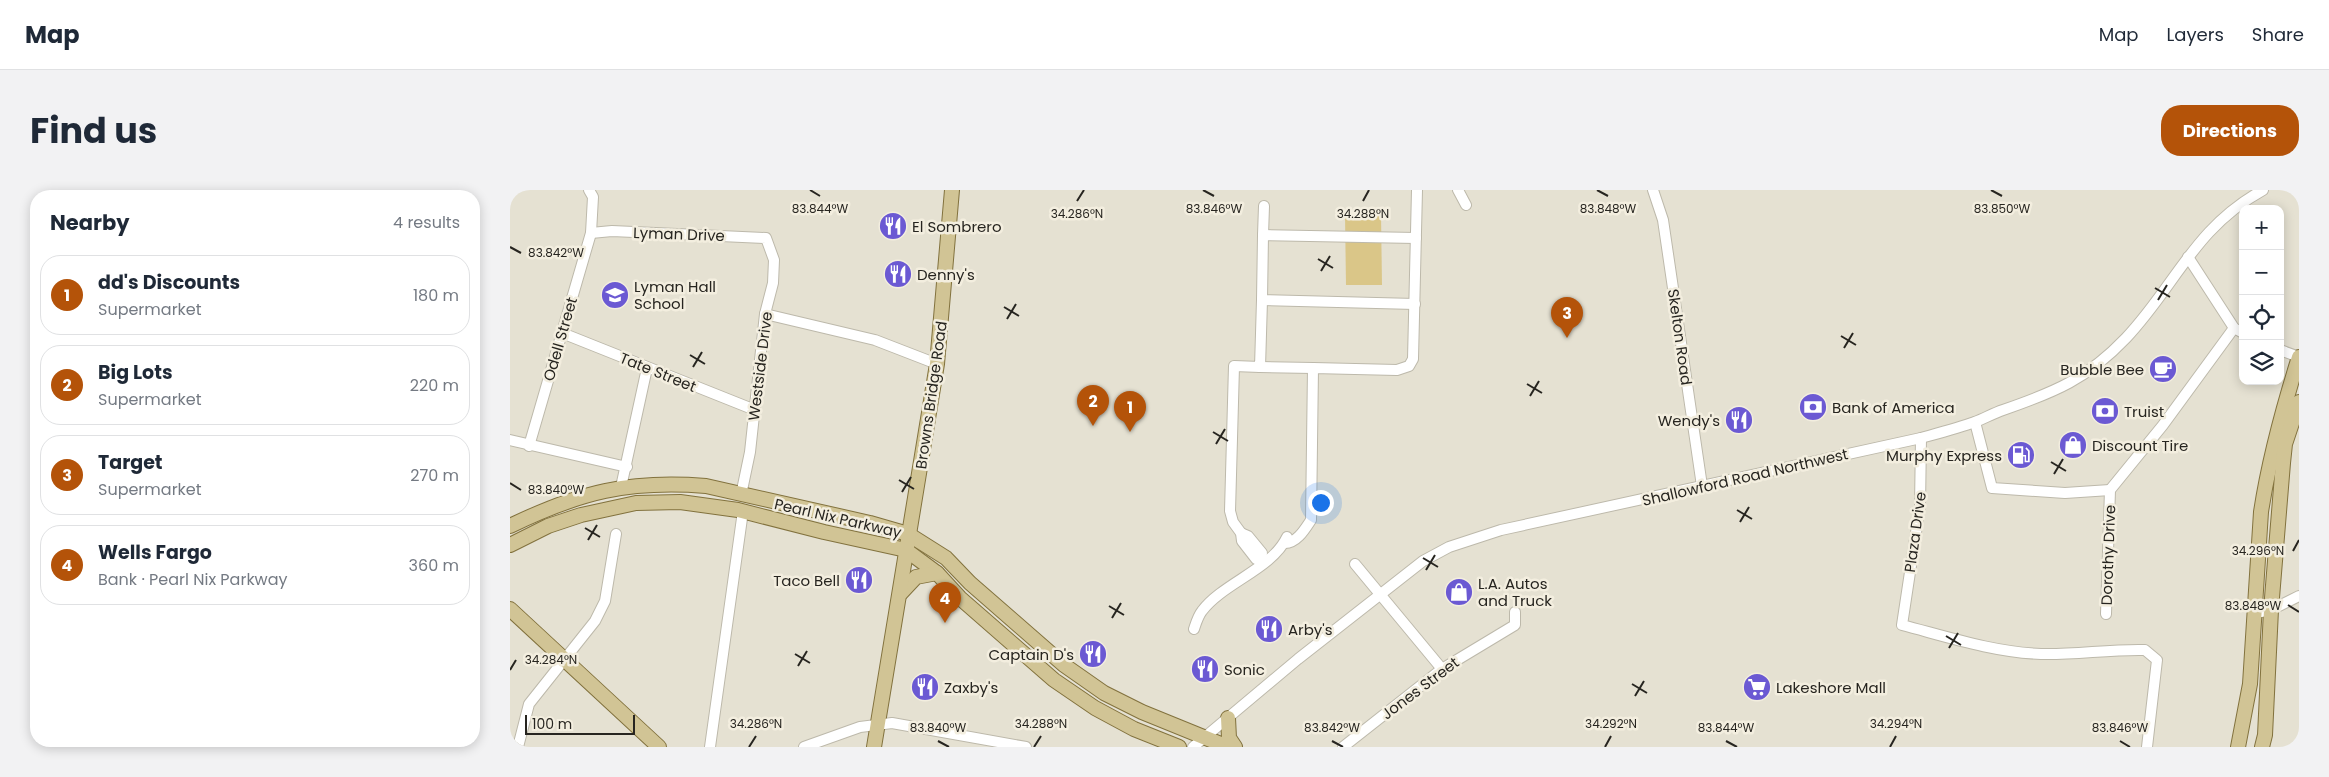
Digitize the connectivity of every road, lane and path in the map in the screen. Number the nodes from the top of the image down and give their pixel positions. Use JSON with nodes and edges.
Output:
{"nodes":[{"id":1,"x":589,"y":190,"type":"edge"},
{"id":2,"x":952,"y":190,"type":"edge"},
{"id":3,"x":1417,"y":190,"type":"edge"},
{"id":4,"x":1458,"y":190,"type":"edge"},
{"id":5,"x":1653,"y":190,"type":"edge"},
{"id":6,"x":2263,"y":190,"type":"edge"},
{"id":7,"x":1466,"y":205,"type":"dead end"},
{"id":8,"x":1264,"y":206,"type":"dead end"},
{"id":9,"x":591,"y":233,"type":"junction"},
{"id":10,"x":1263,"y":235,"type":"junction"},
{"id":11,"x":766,"y":238,"type":"joint"},
{"id":12,"x":1416,"y":238,"type":"junction"},
{"id":13,"x":2188,"y":256,"type":"junction"},
{"id":14,"x":1262,"y":300,"type":"junction"},
{"id":15,"x":1415,"y":304,"type":"junction"},
{"id":16,"x":765,"y":314,"type":"junction"},
{"id":17,"x":2238,"y":331,"type":"edge"},
{"id":18,"x":562,"y":333,"type":"junction"},
{"id":19,"x":2284,"y":351,"type":"edge"},
{"id":20,"x":2299,"y":357,"type":"edge"},
{"id":21,"x":937,"y":364,"type":"junction"},
{"id":22,"x":1260,"y":367,"type":"junction"},
{"id":23,"x":647,"y":368,"type":"junction"},
{"id":24,"x":1313,"y":368,"type":"junction"},
{"id":25,"x":2299,"y":402,"type":"edge"},
{"id":26,"x":755,"y":410,"type":"junction"},
{"id":27,"x":1975,"y":422,"type":"junction"},
{"id":28,"x":1921,"y":438,"type":"junction"},
{"id":29,"x":510,"y":440,"type":"edge"},
{"id":30,"x":529,"y":446,"type":"junction"},
{"id":31,"x":627,"y":467,"type":"junction"},
{"id":32,"x":1702,"y":486,"type":"junction"},
{"id":33,"x":621,"y":487,"type":"junction"},
{"id":34,"x":2110,"y":490,"type":"junction"},
{"id":35,"x":741,"y":494,"type":"junction"},
{"id":36,"x":742,"y":511,"type":"junction"},
{"id":37,"x":510,"y":526,"type":"edge"},
{"id":38,"x":616,"y":534,"type":"dead end"},
{"id":39,"x":908,"y":534,"type":"junction"},
{"id":40,"x":510,"y":545,"type":"edge"},
{"id":41,"x":906,"y":550,"type":"junction"},
{"id":42,"x":1262,"y":562,"type":"junction"},
{"id":43,"x":1355,"y":564,"type":"dead end"},
{"id":44,"x":937,"y":573,"type":"junction"},
{"id":45,"x":900,"y":593,"type":"junction"},
{"id":46,"x":1381,"y":593,"type":"junction"},
{"id":47,"x":2299,"y":596,"type":"edge"},
{"id":48,"x":510,"y":609,"type":"edge"},
{"id":49,"x":2271,"y":610,"type":"junction"},
{"id":50,"x":1515,"y":612,"type":"dead end"},
{"id":51,"x":2256,"y":613,"type":"junction"},
{"id":52,"x":2106,"y":614,"type":"dead end"},
{"id":53,"x":1194,"y":629,"type":"dead end"},
{"id":54,"x":565,"y":659,"type":"junction"},
{"id":55,"x":1442,"y":669,"type":"junction"},
{"id":56,"x":1228,"y":718,"type":"junction"},
{"id":57,"x":877,"y":725,"type":"junction"},
{"id":58,"x":510,"y":740,"type":"edge"},
{"id":59,"x":1198,"y":742,"type":"edge"},
{"id":60,"x":518,"y":747,"type":"edge"},
{"id":61,"x":658,"y":747,"type":"edge"},
{"id":62,"x":710,"y":747,"type":"edge"},
{"id":63,"x":804,"y":747,"type":"edge"},
{"id":64,"x":874,"y":747,"type":"edge"},
{"id":65,"x":1026,"y":747,"type":"edge"},
{"id":66,"x":1179,"y":747,"type":"edge"},
{"id":67,"x":1228,"y":747,"type":"edge"},
{"id":68,"x":1234,"y":747,"type":"edge"},
{"id":69,"x":1344,"y":747,"type":"edge"},
{"id":70,"x":2147,"y":747,"type":"edge"},
{"id":71,"x":2238,"y":747,"type":"edge"},
{"id":72,"x":2262,"y":747,"type":"edge"}],
"edges":[{"from":1,"to":9,"type":"street","name":"Odell Street"},
{"from":2,"to":21,"type":"main road","name":"Browns Bridge Road"},
{"from":3,"to":12,"type":"street"},
{"from":4,"to":7,"type":"street"},
{"from":5,"to":32,"type":"street","name":"Skelton Road"},
{"from":6,"to":13,"type":"street","name":"Shallowford Road Northwest"},
{"from":8,"to":10,"type":"street"},
{"from":9,"to":11,"type":"street","name":"Lyman Drive"},
{"from":9,"to":18,"type":"street","name":"Odell Street"},
{"from":10,"to":12,"type":"street"},
{"from":10,"to":14,"type":"street"},
{"from":11,"to":16,"type":"street","name":"Westside Drive"},
{"from":12,"to":15,"type":"street"},
{"from":13,"to":17,"type":"street"},
{"from":13,"to":27,"type":"street","name":"Shallowford Road Northwest"},
{"from":14,"to":15,"type":"street"},
{"from":14,"to":22,"type":"street"},
{"from":15,"to":24,"type":"street"},
{"from":16,"to":21,"type":"street"},
{"from":16,"to":26,"type":"street","name":"Westside Drive"},
{"from":17,"to":34,"type":"street","name":"Dorothy Drive"},
{"from":18,"to":23,"type":"street","name":"Tate Street"},
{"from":18,"to":30,"type":"street","name":"Odell Street"},
{"from":19,"to":20,"type":"street"},
{"from":20,"to":51,"type":"main road"},
{"from":21,"to":39,"type":"main road","name":"Browns Bridge Road"},
{"from":22,"to":24,"type":"street"},
{"from":22,"to":42,"type":"street"},
{"from":23,"to":26,"type":"street","name":"Tate Street"},
{"from":23,"to":31,"type":"street"},
{"from":24,"to":42,"type":"street"},
{"from":25,"to":49,"type":"main road"},
{"from":26,"to":35,"type":"street","name":"Westside Drive"},
{"from":27,"to":28,"type":"street","name":"Shallowford Road Northwest"},
{"from":27,"to":34,"type":"street"},
{"from":28,"to":32,"type":"street","name":"Shallowford Road Northwest"},
{"from":28,"to":70,"type":"street","name":"Plaza Drive"},
{"from":29,"to":30,"type":"street"},
{"from":30,"to":31,"type":"street"},
{"from":31,"to":33,"type":"street"},
{"from":32,"to":46,"type":"street","name":"Shallowford Road Northwest"},
{"from":33,"to":35,"type":"main road","name":"Pearl Nix Parkway"},
{"from":33,"to":37,"type":"main road","name":"Pearl Nix Parkway"},
{"from":34,"to":52,"type":"street","name":"Dorothy Drive"},
{"from":35,"to":39,"type":"main road","name":"Pearl Nix Parkway"},
{"from":36,"to":40,"type":"main road","name":"Pearl Nix Parkway"},
{"from":36,"to":41,"type":"main road","name":"Pearl Nix Parkway"},
{"from":36,"to":62,"type":"street"},
{"from":38,"to":54,"type":"street"},
{"from":39,"to":41,"type":"main road","name":"Browns Bridge Road"},
{"from":39,"to":59,"type":"main road","name":"Pearl Nix Parkway"},
{"from":41,"to":44,"type":"main road","name":"Pearl Nix Parkway"},
{"from":41,"to":45,"type":"main road","name":"Browns Bridge Road"},
{"from":42,"to":53,"type":"street"},
{"from":43,"to":46,"type":"street"},
{"from":44,"to":45,"type":"main road"},
{"from":44,"to":66,"type":"main road","name":"Pearl Nix Parkway"},
{"from":45,"to":57,"type":"main road","name":"Browns Bridge Road"},
{"from":46,"to":55,"type":"street"},
{"from":46,"to":56,"type":"street","name":"Shallowford Road Northwest"},
{"from":47,"to":49,"type":"street"},
{"from":48,"to":54,"type":"main road"},
{"from":49,"to":51,"type":"street"},
{"from":49,"to":72,"type":"main road"},
{"from":50,"to":55,"type":"street","name":"Jones Street"},
{"from":51,"to":71,"type":"main road"},
{"from":54,"to":60,"type":"street"},
{"from":54,"to":61,"type":"main road"},
{"from":55,"to":69,"type":"street","name":"Jones Street"},
{"from":56,"to":59,"type":"street","name":"Shallowford Road Northwest"},
{"from":56,"to":68,"type":"main road"},
{"from":57,"to":63,"type":"street"},
{"from":57,"to":64,"type":"main road","name":"Browns Bridge Road"},
{"from":57,"to":65,"type":"street"},
{"from":58,"to":60,"type":"street"},
{"from":59,"to":67,"type":"main road","name":"Pearl Nix Parkway"}]}
